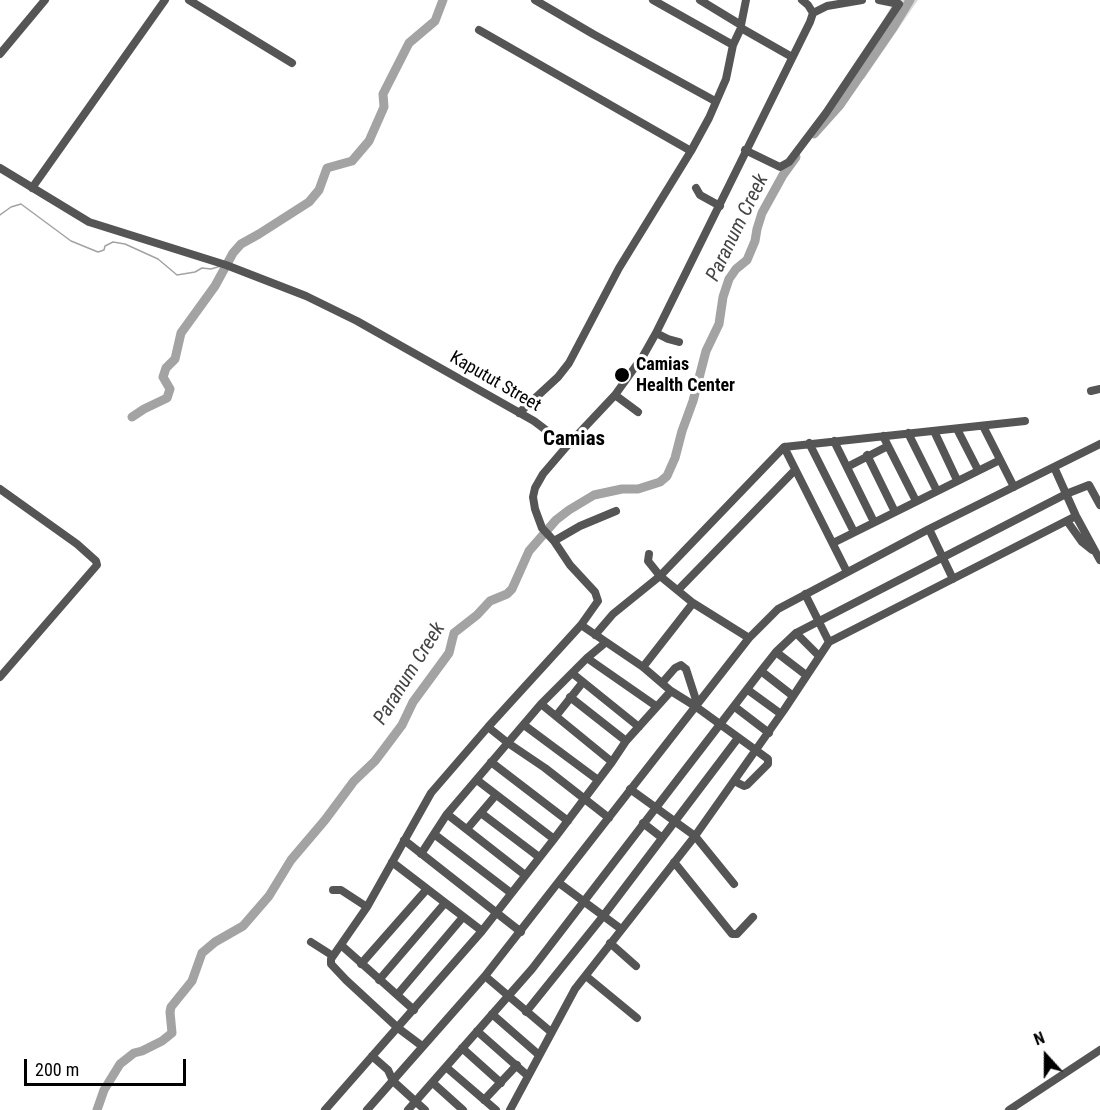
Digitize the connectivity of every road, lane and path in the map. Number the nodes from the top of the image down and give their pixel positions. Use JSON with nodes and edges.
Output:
{"nodes":[{"id":1,"x":45,"y":0,"type":"edge"},
{"id":2,"x":165,"y":0,"type":"edge"},
{"id":3,"x":189,"y":0,"type":"edge"},
{"id":4,"x":535,"y":0,"type":"edge"},
{"id":5,"x":653,"y":0,"type":"edge"},
{"id":6,"x":700,"y":0,"type":"edge"},
{"id":7,"x":746,"y":0,"type":"edge"},
{"id":8,"x":802,"y":0,"type":"edge"},
{"id":9,"x":862,"y":0,"type":"edge"},
{"id":10,"x":879,"y":0,"type":"edge"},
{"id":11,"x":813,"y":13,"type":"junction"},
{"id":12,"x":741,"y":27,"type":"junction"},
{"id":13,"x":478,"y":30,"type":"dead end"},
{"id":14,"x":733,"y":45,"type":"junction"},
{"id":15,"x":0,"y":54,"type":"edge"},
{"id":16,"x":792,"y":57,"type":"junction"},
{"id":17,"x":292,"y":63,"type":"dead end"},
{"id":18,"x":715,"y":101,"type":"junction"},
{"id":19,"x":745,"y":150,"type":"junction"},
{"id":20,"x":691,"y":151,"type":"junction"},
{"id":21,"x":0,"y":168,"type":"edge"},
{"id":22,"x":32,"y":188,"type":"junction"},
{"id":23,"x":696,"y":188,"type":"dead end"},
{"id":24,"x":720,"y":206,"type":"junction"},
{"id":25,"x":656,"y":333,"type":"junction"},
{"id":26,"x":679,"y":342,"type":"dead end"},
{"id":27,"x":615,"y":395,"type":"junction"},
{"id":28,"x":638,"y":412,"type":"dead end"},
{"id":29,"x":519,"y":413,"type":"junction"},
{"id":30,"x":1024,"y":421,"type":"dead end"},
{"id":31,"x":983,"y":426,"type":"junction"},
{"id":32,"x":957,"y":429,"type":"junction"},
{"id":33,"x":934,"y":431,"type":"junction"},
{"id":34,"x":908,"y":433,"type":"junction"},
{"id":35,"x":883,"y":436,"type":"junction"},
{"id":36,"x":834,"y":441,"type":"junction"},
{"id":37,"x":809,"y":443,"type":"junction"},
{"id":38,"x":1100,"y":444,"type":"edge"},
{"id":39,"x":567,"y":446,"type":"junction"},
{"id":40,"x":888,"y":446,"type":"junction"},
{"id":41,"x":784,"y":447,"type":"junction"},
{"id":42,"x":867,"y":455,"type":"junction"},
{"id":43,"x":1000,"y":460,"type":"junction"},
{"id":44,"x":847,"y":467,"type":"junction"},
{"id":45,"x":1054,"y":467,"type":"junction"},
{"id":46,"x":795,"y":470,"type":"junction"},
{"id":47,"x":978,"y":470,"type":"junction"},
{"id":48,"x":957,"y":480,"type":"junction"},
{"id":49,"x":1014,"y":487,"type":"junction"},
{"id":50,"x":0,"y":489,"type":"edge"},
{"id":51,"x":937,"y":491,"type":"junction"},
{"id":52,"x":1066,"y":494,"type":"junction"},
{"id":53,"x":916,"y":501,"type":"junction"},
{"id":54,"x":1100,"y":505,"type":"edge"},
{"id":55,"x":616,"y":511,"type":"dead end"},
{"id":56,"x":895,"y":512,"type":"junction"},
{"id":57,"x":1076,"y":516,"type":"junction"},
{"id":58,"x":1067,"y":521,"type":"junction"},
{"id":59,"x":874,"y":522,"type":"junction"},
{"id":60,"x":929,"y":529,"type":"junction"},
{"id":61,"x":854,"y":532,"type":"junction"},
{"id":62,"x":552,"y":539,"type":"junction"},
{"id":63,"x":833,"y":543,"type":"junction"},
{"id":64,"x":1094,"y":551,"type":"junction"},
{"id":65,"x":649,"y":554,"type":"dead end"},
{"id":66,"x":944,"y":557,"type":"junction"},
{"id":67,"x":1100,"y":560,"type":"edge"},
{"id":68,"x":847,"y":572,"type":"junction"},
{"id":69,"x":660,"y":576,"type":"junction"},
{"id":70,"x":953,"y":579,"type":"junction"},
{"id":71,"x":678,"y":590,"type":"junction"},
{"id":72,"x":805,"y":594,"type":"junction"},
{"id":73,"x":693,"y":603,"type":"junction"},
{"id":74,"x":819,"y":620,"type":"junction"},
{"id":75,"x":581,"y":625,"type":"junction"},
{"id":76,"x":796,"y":633,"type":"junction"},
{"id":77,"x":595,"y":635,"type":"junction"},
{"id":78,"x":748,"y":638,"type":"junction"},
{"id":79,"x":829,"y":642,"type":"junction"},
{"id":80,"x":605,"y":643,"type":"junction"},
{"id":81,"x":776,"y":652,"type":"junction"},
{"id":82,"x":819,"y":656,"type":"junction"},
{"id":83,"x":587,"y":658,"type":"junction"},
{"id":84,"x":643,"y":667,"type":"junction"},
{"id":85,"x":761,"y":670,"type":"junction"},
{"id":86,"x":572,"y":673,"type":"junction"},
{"id":87,"x":806,"y":675,"type":"junction"},
{"id":88,"x":0,"y":677,"type":"edge"},
{"id":89,"x":583,"y":682,"type":"junction"},
{"id":90,"x":662,"y":683,"type":"junction"},
{"id":91,"x":748,"y":690,"type":"junction"},
{"id":92,"x":670,"y":691,"type":"junction"},
{"id":93,"x":793,"y":696,"type":"junction"},
{"id":94,"x":570,"y":697,"type":"junction"},
{"id":95,"x":541,"y":704,"type":"junction"},
{"id":96,"x":696,"y":704,"type":"junction"},
{"id":97,"x":656,"y":706,"type":"junction"},
{"id":98,"x":735,"y":707,"type":"junction"},
{"id":99,"x":781,"y":714,"type":"junction"},
{"id":100,"x":556,"y":716,"type":"junction"},
{"id":101,"x":720,"y":724,"type":"junction"},
{"id":102,"x":524,"y":725,"type":"junction"},
{"id":103,"x":488,"y":727,"type":"junction"},
{"id":104,"x":639,"y":727,"type":"junction"},
{"id":105,"x":769,"y":733,"type":"junction"},
{"id":106,"x":738,"y":738,"type":"junction"},
{"id":107,"x":626,"y":741,"type":"junction"},
{"id":108,"x":508,"y":743,"type":"junction"},
{"id":109,"x":756,"y":751,"type":"junction"},
{"id":110,"x":491,"y":762,"type":"junction"},
{"id":111,"x":612,"y":762,"type":"junction"},
{"id":112,"x":477,"y":780,"type":"junction"},
{"id":113,"x":598,"y":780,"type":"junction"},
{"id":114,"x":734,"y":781,"type":"junction"},
{"id":115,"x":630,"y":789,"type":"junction"},
{"id":116,"x":496,"y":795,"type":"junction"},
{"id":117,"x":584,"y":798,"type":"junction"},
{"id":118,"x":656,"y":808,"type":"junction"},
{"id":119,"x":481,"y":813,"type":"junction"},
{"id":120,"x":447,"y":814,"type":"junction"},
{"id":121,"x":609,"y":818,"type":"junction"},
{"id":122,"x":568,"y":821,"type":"junction"},
{"id":123,"x":675,"y":822,"type":"junction"},
{"id":124,"x":643,"y":823,"type":"junction"},
{"id":125,"x":466,"y":830,"type":"junction"},
{"id":126,"x":434,"y":834,"type":"junction"},
{"id":127,"x":695,"y":836,"type":"junction"},
{"id":128,"x":661,"y":837,"type":"junction"},
{"id":129,"x":554,"y":839,"type":"junction"},
{"id":130,"x":404,"y":840,"type":"junction"},
{"id":131,"x":421,"y":854,"type":"junction"},
{"id":132,"x":539,"y":857,"type":"junction"},
{"id":133,"x":392,"y":862,"type":"junction"},
{"id":134,"x":674,"y":862,"type":"junction"},
{"id":135,"x":525,"y":875,"type":"junction"},
{"id":136,"x":558,"y":883,"type":"junction"},
{"id":137,"x":735,"y":884,"type":"dead end"},
{"id":138,"x":427,"y":889,"type":"junction"},
{"id":139,"x":333,"y":890,"type":"dead end"},
{"id":140,"x":511,"y":893,"type":"junction"},
{"id":141,"x":584,"y":902,"type":"junction"},
{"id":142,"x":445,"y":903,"type":"junction"},
{"id":143,"x":367,"y":907,"type":"junction"},
{"id":144,"x":496,"y":912,"type":"junction"},
{"id":145,"x":604,"y":915,"type":"junction"},
{"id":146,"x":463,"y":917,"type":"junction"},
{"id":147,"x":753,"y":917,"type":"dead end"},
{"id":148,"x":621,"y":929,"type":"junction"},
{"id":149,"x":482,"y":931,"type":"junction"},
{"id":150,"x":521,"y":932,"type":"junction"},
{"id":151,"x":311,"y":942,"type":"dead end"},
{"id":152,"x":610,"y":943,"type":"junction"},
{"id":153,"x":341,"y":945,"type":"junction"},
{"id":154,"x":333,"y":956,"type":"junction"},
{"id":155,"x":361,"y":964,"type":"junction"},
{"id":156,"x":636,"y":966,"type":"dead end"},
{"id":157,"x":485,"y":976,"type":"junction"},
{"id":158,"x":586,"y":976,"type":"junction"},
{"id":159,"x":380,"y":980,"type":"junction"},
{"id":160,"x":398,"y":995,"type":"junction"},
{"id":161,"x":507,"y":996,"type":"junction"},
{"id":162,"x":414,"y":1010,"type":"junction"},
{"id":163,"x":526,"y":1012,"type":"junction"},
{"id":164,"x":492,"y":1014,"type":"junction"},
{"id":165,"x":637,"y":1018,"type":"dead end"},
{"id":166,"x":398,"y":1028,"type":"junction"},
{"id":167,"x":477,"y":1031,"type":"junction"},
{"id":168,"x":551,"y":1032,"type":"junction"},
{"id":169,"x":422,"y":1046,"type":"junction"},
{"id":170,"x":462,"y":1048,"type":"junction"},
{"id":171,"x":1100,"y":1050,"type":"edge"},
{"id":172,"x":539,"y":1055,"type":"junction"},
{"id":173,"x":372,"y":1056,"type":"junction"},
{"id":174,"x":517,"y":1065,"type":"junction"},
{"id":175,"x":446,"y":1067,"type":"junction"},
{"id":176,"x":528,"y":1076,"type":"junction"},
{"id":177,"x":393,"y":1081,"type":"junction"},
{"id":178,"x":433,"y":1083,"type":"junction"},
{"id":179,"x":501,"y":1083,"type":"junction"},
{"id":180,"x":484,"y":1100,"type":"junction"},
{"id":181,"x":416,"y":1101,"type":"junction"},
{"id":182,"x":325,"y":1110,"type":"edge"},
{"id":183,"x":367,"y":1110,"type":"edge"},
{"id":184,"x":408,"y":1110,"type":"edge"},
{"id":185,"x":425,"y":1110,"type":"edge"},
{"id":186,"x":463,"y":1110,"type":"edge"},
{"id":187,"x":496,"y":1110,"type":"edge"},
{"id":188,"x":510,"y":1110,"type":"edge"},
{"id":189,"x":1009,"y":1110,"type":"edge"}],
"edges":[{"from":1,"to":15,"type":"street"},
{"from":2,"to":22,"type":"street"},
{"from":3,"to":17,"type":"street"},
{"from":4,"to":18,"type":"street"},
{"from":5,"to":14,"type":"street"},
{"from":6,"to":12,"type":"street"},
{"from":7,"to":12,"type":"street"},
{"from":8,"to":11,"type":"street"},
{"from":9,"to":11,"type":"street"},
{"from":10,"to":19,"type":"street"},
{"from":11,"to":16,"type":"street"},
{"from":12,"to":14,"type":"street"},
{"from":12,"to":16,"type":"street"},
{"from":13,"to":20,"type":"street"},
{"from":14,"to":18,"type":"street"},
{"from":16,"to":19,"type":"street"},
{"from":18,"to":20,"type":"street"},
{"from":19,"to":24,"type":"street"},
{"from":20,"to":29,"type":"street"},
{"from":21,"to":22,"type":"street","name":"Kaputut Street"},
{"from":22,"to":29,"type":"street","name":"Kaputut Street"},
{"from":23,"to":24,"type":"street"},
{"from":24,"to":25,"type":"street"},
{"from":25,"to":26,"type":"street"},
{"from":25,"to":27,"type":"street"},
{"from":27,"to":28,"type":"street"},
{"from":27,"to":39,"type":"street"},
{"from":29,"to":39,"type":"street","name":"Kaputut Street"},
{"from":30,"to":31,"type":"street"},
{"from":31,"to":32,"type":"street"},
{"from":31,"to":43,"type":"street"},
{"from":32,"to":33,"type":"street"},
{"from":32,"to":47,"type":"street"},
{"from":33,"to":34,"type":"street"},
{"from":33,"to":48,"type":"street"},
{"from":34,"to":35,"type":"street"},
{"from":34,"to":51,"type":"street"},
{"from":35,"to":36,"type":"street"},
{"from":35,"to":40,"type":"street"},
{"from":36,"to":37,"type":"street"},
{"from":36,"to":44,"type":"street"},
{"from":37,"to":41,"type":"street"},
{"from":37,"to":61,"type":"street"},
{"from":38,"to":45,"type":"street"},
{"from":39,"to":62,"type":"street"},
{"from":40,"to":42,"type":"street"},
{"from":40,"to":53,"type":"street"},
{"from":41,"to":46,"type":"street"},
{"from":41,"to":69,"type":"street"},
{"from":42,"to":44,"type":"street"},
{"from":42,"to":56,"type":"street"},
{"from":43,"to":47,"type":"street"},
{"from":43,"to":49,"type":"street"},
{"from":44,"to":59,"type":"street"},
{"from":45,"to":49,"type":"street"},
{"from":45,"to":52,"type":"street"},
{"from":46,"to":63,"type":"street"},
{"from":46,"to":71,"type":"street"},
{"from":47,"to":48,"type":"street"},
{"from":48,"to":51,"type":"street"},
{"from":49,"to":60,"type":"street"},
{"from":50,"to":88,"type":"street"},
{"from":51,"to":53,"type":"street"},
{"from":52,"to":54,"type":"street"},
{"from":52,"to":57,"type":"street"},
{"from":52,"to":66,"type":"street"},
{"from":53,"to":56,"type":"street"},
{"from":55,"to":62,"type":"street"},
{"from":56,"to":59,"type":"street"},
{"from":57,"to":58,"type":"street"},
{"from":57,"to":64,"type":"street"},
{"from":58,"to":64,"type":"street"},
{"from":58,"to":70,"type":"street"},
{"from":59,"to":61,"type":"street"},
{"from":60,"to":66,"type":"street"},
{"from":60,"to":68,"type":"street"},
{"from":61,"to":63,"type":"street"},
{"from":62,"to":75,"type":"street"},
{"from":63,"to":68,"type":"street"},
{"from":64,"to":67,"type":"street"},
{"from":65,"to":69,"type":"street"},
{"from":66,"to":70,"type":"street"},
{"from":66,"to":74,"type":"street"},
{"from":68,"to":72,"type":"street"},
{"from":69,"to":71,"type":"street"},
{"from":69,"to":77,"type":"street"},
{"from":70,"to":79,"type":"street"},
{"from":71,"to":73,"type":"street"},
{"from":72,"to":74,"type":"street"},
{"from":72,"to":78,"type":"street"},
{"from":73,"to":78,"type":"street"},
{"from":73,"to":84,"type":"street"},
{"from":74,"to":76,"type":"street"},
{"from":74,"to":79,"type":"street"},
{"from":75,"to":77,"type":"street"},
{"from":75,"to":103,"type":"street"},
{"from":76,"to":81,"type":"street"},
{"from":76,"to":82,"type":"street"},
{"from":77,"to":80,"type":"street"},
{"from":78,"to":96,"type":"street"},
{"from":79,"to":82,"type":"street"},
{"from":80,"to":83,"type":"street"},
{"from":80,"to":84,"type":"street"},
{"from":81,"to":85,"type":"street"},
{"from":81,"to":87,"type":"street"},
{"from":82,"to":87,"type":"street"},
{"from":83,"to":86,"type":"street"},
{"from":83,"to":97,"type":"street"},
{"from":84,"to":90,"type":"street"},
{"from":85,"to":91,"type":"street"},
{"from":85,"to":93,"type":"street"},
{"from":86,"to":89,"type":"street"},
{"from":86,"to":95,"type":"street"},
{"from":87,"to":93,"type":"street"},
{"from":89,"to":94,"type":"street"},
{"from":89,"to":104,"type":"street"},
{"from":90,"to":92,"type":"street"},
{"from":90,"to":96,"type":"street"},
{"from":91,"to":98,"type":"street"},
{"from":91,"to":99,"type":"street"},
{"from":92,"to":96,"type":"street"},
{"from":92,"to":97,"type":"street"},
{"from":93,"to":99,"type":"street"},
{"from":94,"to":100,"type":"street"},
{"from":94,"to":107,"type":"street"},
{"from":95,"to":100,"type":"street"},
{"from":95,"to":102,"type":"street"},
{"from":96,"to":101,"type":"street"},
{"from":96,"to":115,"type":"street"},
{"from":97,"to":104,"type":"street"},
{"from":98,"to":101,"type":"street"},
{"from":98,"to":105,"type":"street"},
{"from":99,"to":105,"type":"street"},
{"from":100,"to":111,"type":"street"},
{"from":101,"to":106,"type":"street"},
{"from":101,"to":118,"type":"street"},
{"from":102,"to":108,"type":"street"},
{"from":102,"to":113,"type":"street"},
{"from":103,"to":108,"type":"street"},
{"from":103,"to":130,"type":"street"},
{"from":104,"to":107,"type":"street"},
{"from":105,"to":109,"type":"street"},
{"from":106,"to":109,"type":"street"},
{"from":106,"to":123,"type":"street"},
{"from":107,"to":111,"type":"street"},
{"from":108,"to":110,"type":"street"},
{"from":108,"to":117,"type":"street"},
{"from":109,"to":114,"type":"street"},
{"from":109,"to":114,"type":"street"},
{"from":110,"to":112,"type":"street"},
{"from":110,"to":122,"type":"street"},
{"from":111,"to":113,"type":"street"},
{"from":112,"to":116,"type":"street"},
{"from":112,"to":120,"type":"street"},
{"from":113,"to":117,"type":"street"},
{"from":114,"to":127,"type":"street"},
{"from":115,"to":118,"type":"street"},
{"from":115,"to":121,"type":"street"},
{"from":116,"to":119,"type":"street"},
{"from":116,"to":129,"type":"street"},
{"from":117,"to":121,"type":"street"},
{"from":117,"to":122,"type":"street"},
{"from":118,"to":123,"type":"street"},
{"from":118,"to":124,"type":"street"},
{"from":119,"to":125,"type":"street"},
{"from":119,"to":132,"type":"street"},
{"from":120,"to":125,"type":"street"},
{"from":120,"to":126,"type":"street"},
{"from":121,"to":136,"type":"street"},
{"from":122,"to":129,"type":"street"},
{"from":123,"to":127,"type":"street"},
{"from":123,"to":128,"type":"street"},
{"from":124,"to":128,"type":"street"},
{"from":124,"to":141,"type":"street"},
{"from":125,"to":135,"type":"street"},
{"from":126,"to":131,"type":"street"},
{"from":126,"to":140,"type":"street"},
{"from":127,"to":134,"type":"street"},
{"from":127,"to":137,"type":"street"},
{"from":128,"to":145,"type":"street"},
{"from":129,"to":132,"type":"street"},
{"from":130,"to":131,"type":"street"},
{"from":130,"to":133,"type":"street"},
{"from":131,"to":144,"type":"street"},
{"from":132,"to":135,"type":"street"},
{"from":133,"to":138,"type":"street"},
{"from":133,"to":143,"type":"street"},
{"from":134,"to":147,"type":"street"},
{"from":134,"to":148,"type":"street"},
{"from":135,"to":140,"type":"street"},
{"from":136,"to":141,"type":"street"},
{"from":136,"to":150,"type":"street"},
{"from":138,"to":142,"type":"street"},
{"from":138,"to":155,"type":"street"},
{"from":139,"to":143,"type":"street"},
{"from":140,"to":144,"type":"street"},
{"from":141,"to":145,"type":"street"},
{"from":141,"to":161,"type":"street"},
{"from":142,"to":146,"type":"street"},
{"from":142,"to":159,"type":"street"},
{"from":143,"to":153,"type":"street"},
{"from":144,"to":149,"type":"street"},
{"from":144,"to":150,"type":"street"},
{"from":145,"to":148,"type":"street"},
{"from":145,"to":163,"type":"street"},
{"from":146,"to":149,"type":"street"},
{"from":146,"to":160,"type":"street"},
{"from":148,"to":152,"type":"street"},
{"from":149,"to":162,"type":"street"},
{"from":150,"to":157,"type":"street"},
{"from":151,"to":154,"type":"street"},
{"from":152,"to":156,"type":"street"},
{"from":152,"to":158,"type":"street"},
{"from":153,"to":154,"type":"street"},
{"from":153,"to":155,"type":"street"},
{"from":154,"to":166,"type":"street"},
{"from":155,"to":159,"type":"street"},
{"from":157,"to":161,"type":"street"},
{"from":157,"to":169,"type":"street"},
{"from":158,"to":165,"type":"street"},
{"from":158,"to":168,"type":"street"},
{"from":159,"to":160,"type":"street"},
{"from":160,"to":162,"type":"street"},
{"from":161,"to":163,"type":"street"},
{"from":161,"to":164,"type":"street"},
{"from":162,"to":166,"type":"street"},
{"from":163,"to":168,"type":"street"},
{"from":164,"to":167,"type":"street"},
{"from":164,"to":172,"type":"street"},
{"from":166,"to":169,"type":"street"},
{"from":166,"to":173,"type":"street"},
{"from":167,"to":170,"type":"street"},
{"from":167,"to":174,"type":"street"},
{"from":168,"to":172,"type":"street"},
{"from":169,"to":177,"type":"street"},
{"from":170,"to":175,"type":"street"},
{"from":170,"to":179,"type":"street"},
{"from":171,"to":189,"type":"street"},
{"from":172,"to":176,"type":"street"},
{"from":173,"to":177,"type":"street"},
{"from":173,"to":182,"type":"street"},
{"from":174,"to":176,"type":"street"},
{"from":174,"to":179,"type":"street"},
{"from":175,"to":178,"type":"street"},
{"from":175,"to":180,"type":"street"},
{"from":176,"to":188,"type":"street"},
{"from":177,"to":181,"type":"street"},
{"from":177,"to":183,"type":"street"},
{"from":178,"to":181,"type":"street"},
{"from":178,"to":186,"type":"street"},
{"from":179,"to":180,"type":"street"},
{"from":180,"to":187,"type":"street"},
{"from":181,"to":184,"type":"street"},
{"from":181,"to":185,"type":"street"}]}
